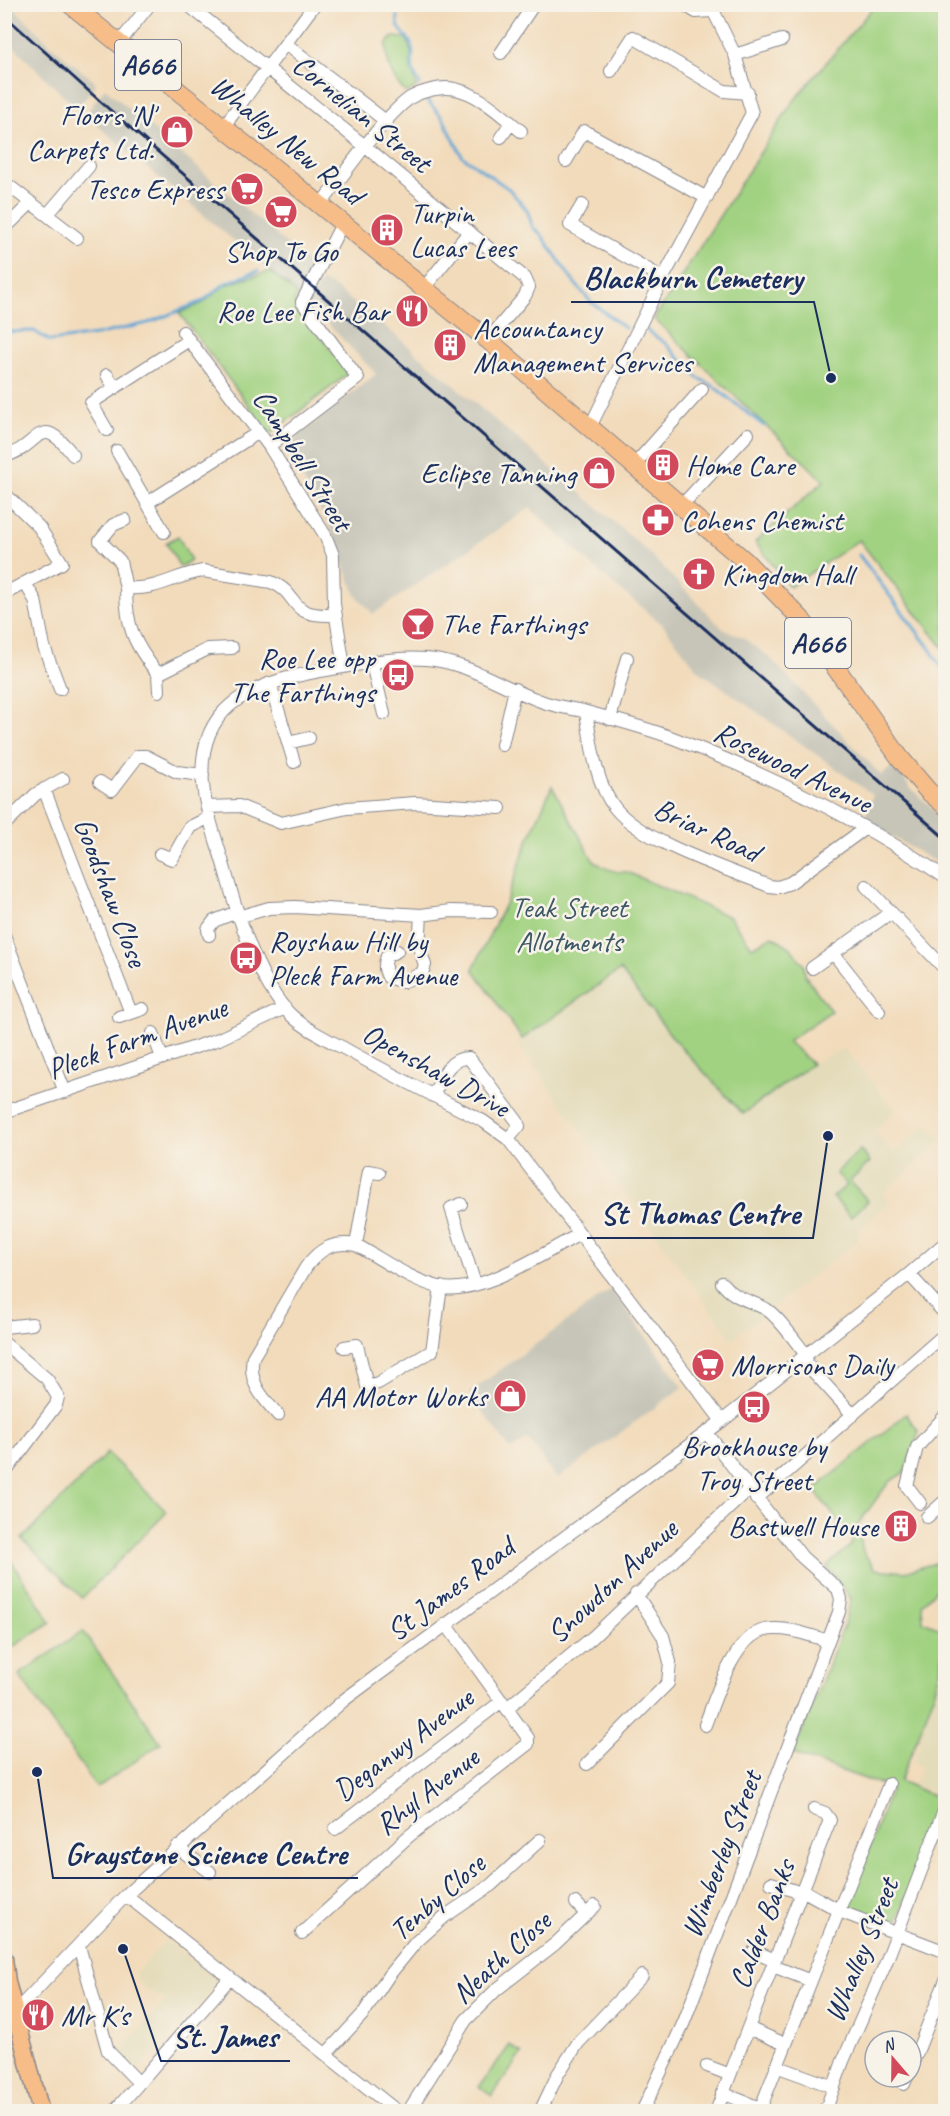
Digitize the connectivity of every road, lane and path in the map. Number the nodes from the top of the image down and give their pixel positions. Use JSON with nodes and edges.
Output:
{"nodes":[{"id":1,"x":70,"y":4,"type":"edge"},
{"id":2,"x":150,"y":4,"type":"edge"},
{"id":3,"x":187,"y":4,"type":"edge"},
{"id":4,"x":315,"y":4,"type":"edge"},
{"id":5,"x":534,"y":4,"type":"edge"},
{"id":6,"x":683,"y":4,"type":"edge"},
{"id":7,"x":710,"y":8,"type":"edge"},
{"id":8,"x":782,"y":40,"type":"dead end"},
{"id":9,"x":120,"y":42,"type":"junction"},
{"id":10,"x":286,"y":44,"type":"junction"},
{"id":11,"x":501,"y":53,"type":"dead end"},
{"id":12,"x":735,"y":55,"type":"junction"},
{"id":13,"x":267,"y":69,"type":"junction"},
{"id":14,"x":611,"y":71,"type":"dead end"},
{"id":15,"x":748,"y":93,"type":"junction"},
{"id":16,"x":387,"y":122,"type":"junction"},
{"id":17,"x":224,"y":126,"type":"junction"},
{"id":18,"x":501,"y":137,"type":"dead end"},
{"id":19,"x":366,"y":147,"type":"junction"},
{"id":20,"x":566,"y":161,"type":"dead end"},
{"id":21,"x":90,"y":166,"type":"dead end"},
{"id":22,"x":4,"y":182,"type":"edge"},
{"id":23,"x":707,"y":198,"type":"junction"},
{"id":24,"x":31,"y":203,"type":"junction"},
{"id":25,"x":321,"y":204,"type":"junction"},
{"id":26,"x":582,"y":205,"type":"dead end"},
{"id":27,"x":48,"y":214,"type":"junction"},
{"id":28,"x":343,"y":222,"type":"junction"},
{"id":29,"x":4,"y":229,"type":"edge"},
{"id":30,"x":469,"y":232,"type":"junction"},
{"id":31,"x":77,"y":238,"type":"dead end"},
{"id":32,"x":663,"y":278,"type":"junction"},
{"id":33,"x":424,"y":288,"type":"junction"},
{"id":34,"x":488,"y":340,"type":"junction"},
{"id":35,"x":107,"y":375,"type":"dead end"},
{"id":36,"x":115,"y":388,"type":"junction"},
{"id":37,"x":702,"y":389,"type":"dead end"},
{"id":38,"x":590,"y":427,"type":"junction"},
{"id":39,"x":107,"y":430,"type":"dead end"},
{"id":40,"x":259,"y":432,"type":"junction"},
{"id":41,"x":748,"y":434,"type":"dead end"},
{"id":42,"x":269,"y":446,"type":"junction"},
{"id":43,"x":117,"y":451,"type":"dead end"},
{"id":44,"x":73,"y":455,"type":"dead end"},
{"id":45,"x":4,"y":456,"type":"edge"},
{"id":46,"x":635,"y":464,"type":"junction"},
{"id":47,"x":6,"y":499,"type":"edge"},
{"id":48,"x":147,"y":503,"type":"junction"},
{"id":49,"x":682,"y":505,"type":"junction"},
{"id":50,"x":125,"y":520,"type":"dead end"},
{"id":51,"x":164,"y":532,"type":"dead end"},
{"id":52,"x":25,"y":583,"type":"junction"},
{"id":53,"x":126,"y":588,"type":"junction"},
{"id":54,"x":4,"y":594,"type":"edge"},
{"id":55,"x":335,"y":615,"type":"junction"},
{"id":56,"x":232,"y":648,"type":"dead end"},
{"id":57,"x":627,"y":658,"type":"dead end"},
{"id":58,"x":372,"y":664,"type":"junction"},
{"id":59,"x":344,"y":667,"type":"junction"},
{"id":60,"x":158,"y":674,"type":"junction"},
{"id":61,"x":270,"y":683,"type":"junction"},
{"id":62,"x":60,"y":689,"type":"dead end"},
{"id":63,"x":515,"y":689,"type":"junction"},
{"id":64,"x":159,"y":691,"type":"dead end"},
{"id":65,"x":586,"y":712,"type":"junction"},
{"id":66,"x":384,"y":714,"type":"dead end"},
{"id":67,"x":610,"y":719,"type":"junction"},
{"id":68,"x":309,"y":738,"type":"dead end"},
{"id":69,"x":288,"y":743,"type":"junction"},
{"id":70,"x":502,"y":745,"type":"dead end"},
{"id":71,"x":294,"y":762,"type":"dead end"},
{"id":72,"x":202,"y":776,"type":"junction"},
{"id":73,"x":63,"y":779,"type":"dead end"},
{"id":74,"x":100,"y":782,"type":"dead end"},
{"id":75,"x":44,"y":789,"type":"junction"},
{"id":76,"x":945,"y":806,"type":"edge"},
{"id":77,"x":500,"y":808,"type":"dead end"},
{"id":78,"x":208,"y":812,"type":"junction"},
{"id":79,"x":4,"y":825,"type":"edge"},
{"id":80,"x":864,"y":829,"type":"junction"},
{"id":81,"x":160,"y":854,"type":"dead end"},
{"id":82,"x":945,"y":878,"type":"edge"},
{"id":83,"x":866,"y":886,"type":"dead end"},
{"id":84,"x":490,"y":912,"type":"dead end"},
{"id":85,"x":890,"y":913,"type":"junction"},
{"id":86,"x":237,"y":915,"type":"junction"},
{"id":87,"x":421,"y":915,"type":"junction"},
{"id":88,"x":4,"y":935,"type":"edge"},
{"id":89,"x":209,"y":935,"type":"dead end"},
{"id":90,"x":397,"y":951,"type":"dead end"},
{"id":91,"x":833,"y":953,"type":"junction"},
{"id":92,"x":812,"y":968,"type":"dead end"},
{"id":93,"x":945,"y":970,"type":"edge"},
{"id":94,"x":285,"y":1008,"type":"junction"},
{"id":95,"x":143,"y":1009,"type":"dead end"},
{"id":96,"x":879,"y":1011,"type":"dead end"},
{"id":97,"x":153,"y":1033,"type":"dead end"},
{"id":98,"x":162,"y":1058,"type":"junction"},
{"id":99,"x":65,"y":1092,"type":"junction"},
{"id":100,"x":433,"y":1096,"type":"junction"},
{"id":101,"x":4,"y":1112,"type":"edge"},
{"id":102,"x":508,"y":1139,"type":"junction"},
{"id":103,"x":379,"y":1173,"type":"dead end"},
{"id":104,"x":461,"y":1204,"type":"dead end"},
{"id":105,"x":580,"y":1234,"type":"junction"},
{"id":106,"x":945,"y":1242,"type":"edge"},
{"id":107,"x":356,"y":1245,"type":"junction"},
{"id":108,"x":909,"y":1275,"type":"junction"},
{"id":109,"x":722,"y":1283,"type":"dead end"},
{"id":110,"x":475,"y":1284,"type":"junction"},
{"id":111,"x":441,"y":1287,"type":"junction"},
{"id":112,"x":945,"y":1315,"type":"edge"},
{"id":113,"x":32,"y":1324,"type":"dead end"},
{"id":114,"x":4,"y":1327,"type":"edge"},
{"id":115,"x":945,"y":1333,"type":"edge"},
{"id":116,"x":4,"y":1343,"type":"edge"},
{"id":117,"x":344,"y":1347,"type":"dead end"},
{"id":118,"x":805,"y":1358,"type":"junction"},
{"id":119,"x":278,"y":1415,"type":"dead end"},
{"id":120,"x":853,"y":1415,"type":"junction"},
{"id":121,"x":945,"y":1415,"type":"edge"},
{"id":122,"x":722,"y":1421,"type":"junction"},
{"id":123,"x":707,"y":1433,"type":"junction"},
{"id":124,"x":4,"y":1474,"type":"edge"},
{"id":125,"x":753,"y":1494,"type":"junction"},
{"id":126,"x":945,"y":1500,"type":"edge"},
{"id":127,"x":920,"y":1503,"type":"dead end"},
{"id":128,"x":927,"y":1517,"type":"dead end"},
{"id":129,"x":636,"y":1594,"type":"junction"},
{"id":130,"x":446,"y":1624,"type":"junction"},
{"id":131,"x":828,"y":1641,"type":"junction"},
{"id":132,"x":504,"y":1704,"type":"junction"},
{"id":133,"x":705,"y":1725,"type":"dead end"},
{"id":134,"x":587,"y":1764,"type":"dead end"},
{"id":135,"x":888,"y":1784,"type":"dead end"},
{"id":136,"x":821,"y":1808,"type":"dead end"},
{"id":137,"x":945,"y":1808,"type":"edge"},
{"id":138,"x":335,"y":1828,"type":"dead end"},
{"id":139,"x":540,"y":1840,"type":"dead end"},
{"id":140,"x":177,"y":1847,"type":"junction"},
{"id":141,"x":210,"y":1872,"type":"dead end"},
{"id":142,"x":771,"y":1883,"type":"dead end"},
{"id":143,"x":802,"y":1892,"type":"junction"},
{"id":144,"x":126,"y":1895,"type":"junction"},
{"id":145,"x":576,"y":1903,"type":"dead end"},
{"id":146,"x":839,"y":1910,"type":"junction"},
{"id":147,"x":897,"y":1932,"type":"junction"},
{"id":148,"x":302,"y":1933,"type":"dead end"},
{"id":149,"x":79,"y":1946,"type":"junction"},
{"id":150,"x":754,"y":1951,"type":"dead end"},
{"id":151,"x":945,"y":1952,"type":"edge"},
{"id":152,"x":4,"y":1958,"type":"edge"},
{"id":153,"x":774,"y":1963,"type":"junction"},
{"id":154,"x":642,"y":1976,"type":"dead end"},
{"id":155,"x":230,"y":1978,"type":"junction"},
{"id":156,"x":945,"y":1980,"type":"edge"},
{"id":157,"x":810,"y":1981,"type":"junction"},
{"id":158,"x":10,"y":2013,"type":"edge"},
{"id":159,"x":748,"y":2028,"type":"junction"},
{"id":160,"x":923,"y":2036,"type":"edge"},
{"id":161,"x":785,"y":2044,"type":"junction"},
{"id":162,"x":327,"y":2053,"type":"junction"},
{"id":163,"x":707,"y":2066,"type":"dead end"},
{"id":164,"x":776,"y":2066,"type":"junction"},
{"id":165,"x":728,"y":2074,"type":"junction"},
{"id":166,"x":139,"y":2083,"type":"junction"},
{"id":167,"x":834,"y":2087,"type":"junction"},
{"id":168,"x":722,"y":2093,"type":"junction"},
{"id":169,"x":394,"y":2110,"type":"edge"},
{"id":170,"x":759,"y":2110,"type":"edge"},
{"id":171,"x":41,"y":2112,"type":"edge"},
{"id":172,"x":114,"y":2112,"type":"edge"},
{"id":173,"x":408,"y":2112,"type":"edge"},
{"id":174,"x":540,"y":2112,"type":"edge"},
{"id":175,"x":642,"y":2112,"type":"edge"},
{"id":176,"x":716,"y":2112,"type":"edge"},
{"id":177,"x":825,"y":2112,"type":"edge"}],
"edges":[{"from":1,"to":9,"type":"highway","name":"Whalley New Road","number":"A666"},
{"from":2,"to":9,"type":"street"},
{"from":3,"to":13,"type":"street","name":"Cornelian Street"},
{"from":4,"to":10,"type":"street"},
{"from":5,"to":11,"type":"street"},
{"from":6,"to":7,"type":"street"},
{"from":7,"to":12,"type":"street"},
{"from":8,"to":12,"type":"street"},
{"from":9,"to":17,"type":"highway","name":"Whalley New Road","number":"A666"},
{"from":10,"to":13,"type":"street"},
{"from":10,"to":16,"type":"street"},
{"from":12,"to":15,"type":"street"},
{"from":13,"to":17,"type":"street"},
{"from":13,"to":19,"type":"street","name":"Cornelian Street"},
{"from":14,"to":15,"type":"street"},
{"from":15,"to":23,"type":"street"},
{"from":16,"to":18,"type":"street"},
{"from":16,"to":19,"type":"street"},
{"from":17,"to":25,"type":"highway","name":"Whalley New Road","number":"A666"},
{"from":19,"to":25,"type":"street"},
{"from":19,"to":30,"type":"street","name":"Cornelian Street"},
{"from":20,"to":23,"type":"street"},
{"from":21,"to":27,"type":"street"},
{"from":22,"to":24,"type":"street"},
{"from":23,"to":32,"type":"street"},
{"from":24,"to":27,"type":"street"},
{"from":24,"to":29,"type":"street"},
{"from":25,"to":28,"type":"highway","name":"Whalley New Road","number":"A666"},
{"from":26,"to":32,"type":"street"},
{"from":27,"to":31,"type":"street"},
{"from":28,"to":33,"type":"highway","name":"Whalley New Road","number":"A666"},
{"from":28,"to":42,"type":"street"},
{"from":30,"to":33,"type":"street"},
{"from":30,"to":34,"type":"street","name":"Cornelian Street"},
{"from":32,"to":38,"type":"street"},
{"from":33,"to":34,"type":"highway","name":"Whalley New Road","number":"A666"},
{"from":34,"to":38,"type":"highway","name":"Whalley New Road","number":"A666"},
{"from":35,"to":36,"type":"street"},
{"from":36,"to":39,"type":"street"},
{"from":36,"to":40,"type":"street","name":"Campbell Street"},
{"from":37,"to":46,"type":"street"},
{"from":38,"to":46,"type":"highway","name":"Whalley New Road","number":"A666"},
{"from":40,"to":42,"type":"street","name":"Campbell Street"},
{"from":40,"to":48,"type":"street"},
{"from":41,"to":49,"type":"street"},
{"from":42,"to":55,"type":"street","name":"Campbell Street"},
{"from":43,"to":48,"type":"street"},
{"from":44,"to":45,"type":"street"},
{"from":46,"to":49,"type":"highway","name":"Whalley New Road","number":"A666"},
{"from":47,"to":52,"type":"street"},
{"from":48,"to":51,"type":"street"},
{"from":49,"to":76,"type":"highway","name":"Whalley New Road","number":"A666"},
{"from":50,"to":53,"type":"street"},
{"from":52,"to":54,"type":"street"},
{"from":52,"to":62,"type":"street"},
{"from":53,"to":55,"type":"street"},
{"from":53,"to":60,"type":"street"},
{"from":55,"to":59,"type":"street","name":"Campbell Street"},
{"from":56,"to":60,"type":"street"},
{"from":57,"to":67,"type":"street"},
{"from":58,"to":59,"type":"street","name":"Rosewood Avenue"},
{"from":58,"to":63,"type":"street","name":"Rosewood Avenue"},
{"from":58,"to":66,"type":"street"},
{"from":59,"to":61,"type":"street","name":"Rosewood Avenue"},
{"from":60,"to":64,"type":"street"},
{"from":61,"to":69,"type":"street"},
{"from":61,"to":72,"type":"street","name":"Openshaw Drive"},
{"from":63,"to":65,"type":"street","name":"Rosewood Avenue"},
{"from":63,"to":70,"type":"street"},
{"from":65,"to":67,"type":"street","name":"Rosewood Avenue"},
{"from":65,"to":80,"type":"street","name":"Briar Road"},
{"from":67,"to":80,"type":"street","name":"Rosewood Avenue"},
{"from":68,"to":69,"type":"street"},
{"from":69,"to":71,"type":"street"},
{"from":72,"to":74,"type":"street"},
{"from":72,"to":78,"type":"street","name":"Openshaw Drive"},
{"from":73,"to":75,"type":"street"},
{"from":75,"to":79,"type":"street"},
{"from":75,"to":95,"type":"street","name":"Goodshaw Close"},
{"from":77,"to":78,"type":"street"},
{"from":78,"to":81,"type":"street"},
{"from":78,"to":86,"type":"street","name":"Openshaw Drive"},
{"from":80,"to":82,"type":"street","name":"Rosewood Avenue"},
{"from":83,"to":85,"type":"street"},
{"from":84,"to":87,"type":"street"},
{"from":85,"to":91,"type":"street"},
{"from":85,"to":93,"type":"street"},
{"from":86,"to":87,"type":"street"},
{"from":86,"to":89,"type":"street"},
{"from":86,"to":94,"type":"street","name":"Openshaw Drive"},
{"from":87,"to":90,"type":"street"},
{"from":88,"to":99,"type":"street"},
{"from":91,"to":92,"type":"street"},
{"from":91,"to":96,"type":"street"},
{"from":94,"to":98,"type":"street","name":"Pleck Farm Avenue"},
{"from":94,"to":100,"type":"street","name":"Openshaw Drive"},
{"from":97,"to":98,"type":"street"},
{"from":98,"to":99,"type":"street","name":"Pleck Farm Avenue"},
{"from":99,"to":101,"type":"street","name":"Pleck Farm Avenue"},
{"from":100,"to":102,"type":"street","name":"Openshaw Drive"},
{"from":100,"to":102,"type":"street"},
{"from":102,"to":105,"type":"street","name":"Openshaw Drive"},
{"from":103,"to":107,"type":"street"},
{"from":104,"to":110,"type":"street"},
{"from":105,"to":110,"type":"street"},
{"from":105,"to":122,"type":"street","name":"Openshaw Drive"},
{"from":106,"to":108,"type":"street","name":"St James Road"},
{"from":107,"to":111,"type":"street"},
{"from":107,"to":119,"type":"street"},
{"from":108,"to":112,"type":"street"},
{"from":108,"to":118,"type":"street","name":"St James Road"},
{"from":109,"to":118,"type":"street"},
{"from":110,"to":111,"type":"street"},
{"from":111,"to":117,"type":"street"},
{"from":113,"to":114,"type":"street"},
{"from":115,"to":120,"type":"street","name":"Snowdon Avenue"},
{"from":116,"to":124,"type":"street"},
{"from":118,"to":120,"type":"street"},
{"from":118,"to":122,"type":"street","name":"St James Road"},
{"from":120,"to":125,"type":"street","name":"Snowdon Avenue"},
{"from":121,"to":127,"type":"street"},
{"from":122,"to":123,"type":"street","name":"St James Road"},
{"from":123,"to":125,"type":"street"},
{"from":123,"to":130,"type":"street","name":"St James Road"},
{"from":125,"to":129,"type":"street","name":"Snowdon Avenue"},
{"from":125,"to":131,"type":"street","name":"Wimberley Street"},
{"from":126,"to":128,"type":"street"},
{"from":129,"to":132,"type":"street","name":"Snowdon Avenue"},
{"from":129,"to":134,"type":"street"},
{"from":130,"to":132,"type":"street"},
{"from":130,"to":140,"type":"street","name":"St James Road"},
{"from":131,"to":133,"type":"street"},
{"from":131,"to":175,"type":"street","name":"Wimberley Street"},
{"from":132,"to":138,"type":"street","name":"Deganwy Avenue"},
{"from":132,"to":148,"type":"street","name":"Rhyl Avenue"},
{"from":135,"to":146,"type":"street"},
{"from":136,"to":143,"type":"street","name":"Calder Banks"},
{"from":137,"to":147,"type":"street","name":"Whalley Street"},
{"from":139,"to":162,"type":"street","name":"Tenby Close"},
{"from":140,"to":141,"type":"street"},
{"from":140,"to":144,"type":"street","name":"St James Road"},
{"from":142,"to":143,"type":"street"},
{"from":143,"to":146,"type":"street"},
{"from":143,"to":153,"type":"street","name":"Calder Banks"},
{"from":144,"to":149,"type":"street","name":"St James Road"},
{"from":144,"to":155,"type":"street"},
{"from":145,"to":173,"type":"street","name":"Neath Close"},
{"from":146,"to":147,"type":"street"},
{"from":146,"to":157,"type":"street"},
{"from":147,"to":151,"type":"street"},
{"from":147,"to":167,"type":"street","name":"Whalley Street"},
{"from":149,"to":158,"type":"street","name":"St James Road"},
{"from":149,"to":166,"type":"street"},
{"from":150,"to":153,"type":"street"},
{"from":152,"to":158,"type":"main road"},
{"from":153,"to":157,"type":"street"},
{"from":153,"to":159,"type":"street","name":"Calder Banks"},
{"from":154,"to":174,"type":"street"},
{"from":155,"to":162,"type":"street"},
{"from":155,"to":166,"type":"street"},
{"from":156,"to":160,"type":"street"},
{"from":157,"to":161,"type":"street"},
{"from":158,"to":171,"type":"main road"},
{"from":159,"to":161,"type":"street","name":"Calder Banks"},
{"from":159,"to":165,"type":"street"},
{"from":161,"to":164,"type":"street"},
{"from":162,"to":169,"type":"street"},
{"from":163,"to":165,"type":"street"},
{"from":164,"to":167,"type":"street"},
{"from":164,"to":170,"type":"street"},
{"from":165,"to":168,"type":"street"},
{"from":166,"to":172,"type":"street"},
{"from":167,"to":177,"type":"street","name":"Whalley Street"},
{"from":168,"to":170,"type":"street"},
{"from":168,"to":176,"type":"street"}]}
